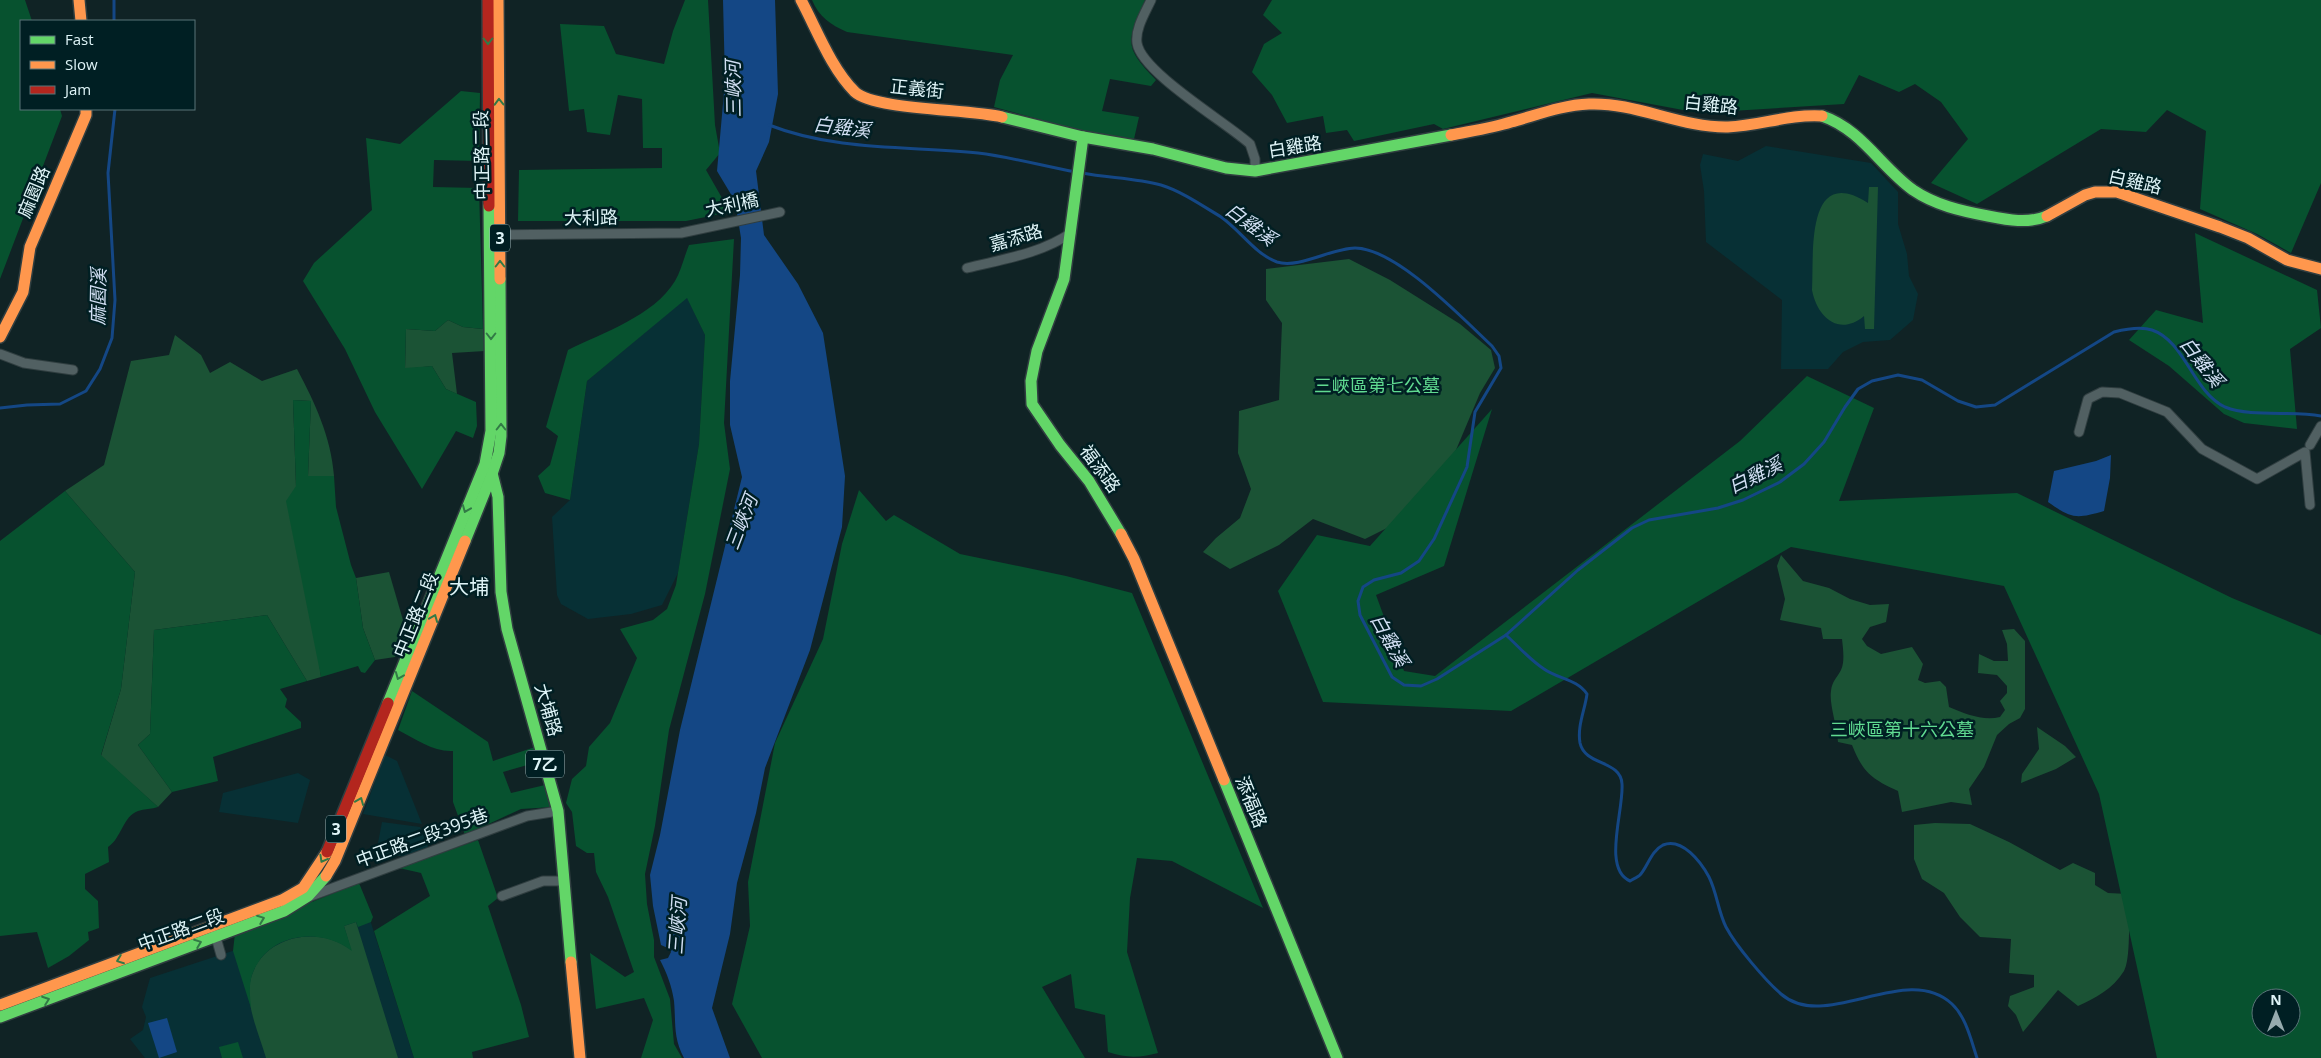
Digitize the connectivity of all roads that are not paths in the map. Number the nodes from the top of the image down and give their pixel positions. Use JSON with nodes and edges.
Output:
{"nodes":[{"id":1,"x":79,"y":0,"type":"edge"},
{"id":2,"x":488,"y":0,"type":"edge"},
{"id":3,"x":498,"y":0,"type":"edge"},
{"id":4,"x":801,"y":0,"type":"edge"},
{"id":5,"x":1151,"y":0,"type":"edge"},
{"id":6,"x":81,"y":20,"type":"edge"},
{"id":7,"x":86,"y":110,"type":"edge"},
{"id":8,"x":1083,"y":137,"type":"junction"},
{"id":9,"x":1255,"y":171,"type":"junction"},
{"id":10,"x":780,"y":212,"type":"dead end"},
{"id":11,"x":691,"y":230,"type":"joint"},
{"id":12,"x":1071,"y":233,"type":"junction"},
{"id":13,"x":495,"y":235,"type":"junction"},
{"id":14,"x":967,"y":268,"type":"dead end"},
{"id":15,"x":2321,"y":269,"type":"edge"},
{"id":16,"x":0,"y":337,"type":"edge"},
{"id":17,"x":0,"y":354,"type":"edge"},
{"id":18,"x":73,"y":370,"type":"dead end"},
{"id":19,"x":2321,"y":426,"type":"edge"},
{"id":20,"x":2079,"y":432,"type":"dead end"},
{"id":21,"x":2310,"y":445,"type":"dead end"},
{"id":22,"x":485,"y":464,"type":"junction"},
{"id":23,"x":492,"y":474,"type":"junction"},
{"id":24,"x":2310,"y":505,"type":"dead end"},
{"id":25,"x":1134,"y":558,"type":"joint"},
{"id":26,"x":558,"y":811,"type":"junction"},
{"id":27,"x":564,"y":881,"type":"junction"},
{"id":28,"x":306,"y":892,"type":"junction"},
{"id":29,"x":502,"y":896,"type":"dead end"},
{"id":30,"x":214,"y":931,"type":"junction"},
{"id":31,"x":221,"y":955,"type":"dead end"},
{"id":32,"x":4,"y":1009,"type":"edge"},
{"id":33,"x":580,"y":1058,"type":"edge"},
{"id":34,"x":1337,"y":1058,"type":"edge"}],
"edges":[{"from":1,"to":6,"type":"street"},
{"from":2,"to":13,"type":"street","name":"中正路二段","number":"3","one_way":true},
{"from":13,"to":3,"type":"street","name":"中正路二段","number":"3","one_way":true},
{"from":4,"to":8,"type":"street","name":"正義街"},
{"from":5,"to":9,"type":"street"},
{"from":7,"to":16,"type":"street","name":"麻園路"},
{"from":8,"to":9,"type":"street","name":"白雞路"},
{"from":8,"to":12,"type":"street"},
{"from":9,"to":15,"type":"street","name":"白雞路"},
{"from":10,"to":11,"type":"street","name":"大利橋"},
{"from":11,"to":13,"type":"street","name":"大利路"},
{"from":12,"to":14,"type":"street","name":"嘉添路"},
{"from":12,"to":25,"type":"street","name":"福添路"},
{"from":13,"to":22,"type":"street","name":"中正路二段","number":"3","one_way":true},
{"from":23,"to":13,"type":"street","name":"中正路二段","number":"3","one_way":true},
{"from":17,"to":18,"type":"street"},
{"from":19,"to":21,"type":"street"},
{"from":20,"to":24,"type":"street"},
{"from":22,"to":23,"type":"street","name":"大埔路","number":"7乙"},
{"from":22,"to":28,"type":"street","name":"中正路二段","number":"3","one_way":true},
{"from":23,"to":26,"type":"street","name":"大埔路","number":"7乙"},
{"from":28,"to":23,"type":"street","name":"中正路二段","number":"3","one_way":true},
{"from":25,"to":34,"type":"street","name":"添福路"},
{"from":26,"to":27,"type":"street","name":"大埔路","number":"7乙"},
{"from":26,"to":28,"type":"street","name":"中正路二段395巷"},
{"from":27,"to":29,"type":"street"},
{"from":27,"to":33,"type":"street","name":"大埔路","number":"7乙"},
{"from":28,"to":30,"type":"street","name":"中正路二段","number":"3"},
{"from":30,"to":31,"type":"street"},
{"from":30,"to":32,"type":"street","name":"中正路二段","number":"3"}]}
